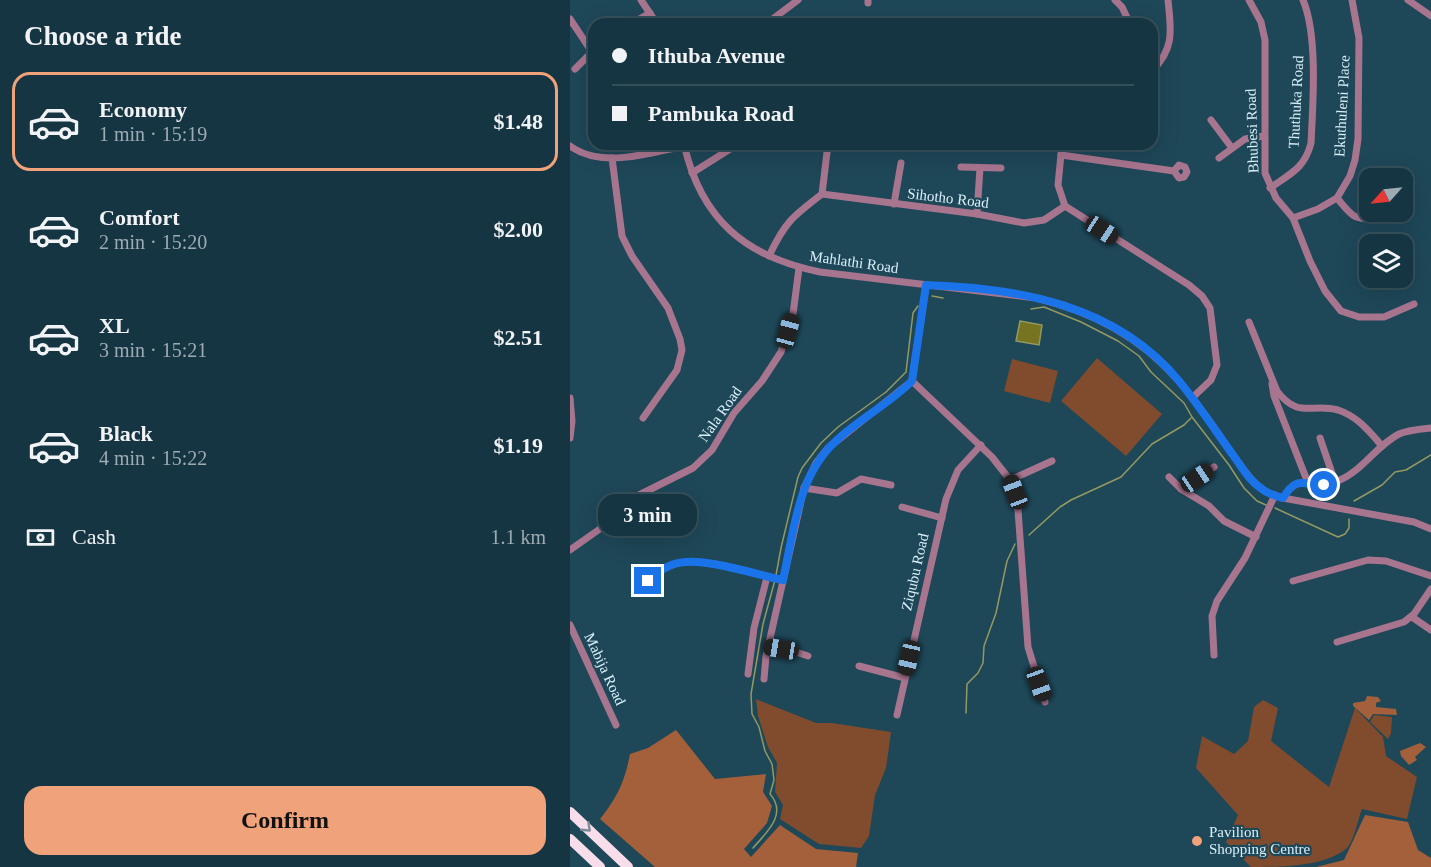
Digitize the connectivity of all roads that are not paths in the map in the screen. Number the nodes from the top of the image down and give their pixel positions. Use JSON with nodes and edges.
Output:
{"nodes":[{"id":1,"x":641,"y":0,"type":"edge"},
{"id":2,"x":798,"y":0,"type":"edge"},
{"id":3,"x":1114,"y":0,"type":"edge"},
{"id":4,"x":1168,"y":0,"type":"edge"},
{"id":5,"x":1249,"y":0,"type":"edge"},
{"id":6,"x":1303,"y":0,"type":"edge"},
{"id":7,"x":1352,"y":0,"type":"edge"},
{"id":8,"x":1408,"y":0,"type":"edge"},
{"id":9,"x":650,"y":13,"type":"junction"},
{"id":10,"x":1431,"y":16,"type":"edge"},
{"id":11,"x":641,"y":18,"type":"edge"},
{"id":12,"x":653,"y":18,"type":"edge"},
{"id":13,"x":774,"y":18,"type":"edge"},
{"id":14,"x":1127,"y":18,"type":"edge"},
{"id":15,"x":570,"y":19,"type":"edge"},
{"id":16,"x":588,"y":44,"type":"edge"},
{"id":17,"x":588,"y":56,"type":"edge"},
{"id":18,"x":1158,"y":63,"type":"edge"},
{"id":19,"x":575,"y":69,"type":"dead end"},
{"id":20,"x":1211,"y":120,"type":"dead end"},
{"id":21,"x":1264,"y":136,"type":"junction"},
{"id":22,"x":570,"y":146,"type":"edge"},
{"id":23,"x":1232,"y":148,"type":"junction"},
{"id":24,"x":656,"y":150,"type":"edge"},
{"id":25,"x":685,"y":150,"type":"edge"},
{"id":26,"x":728,"y":150,"type":"edge"},
{"id":27,"x":827,"y":150,"type":"edge"},
{"id":28,"x":1061,"y":150,"type":"edge"},
{"id":29,"x":1060,"y":155,"type":"junction"},
{"id":30,"x":612,"y":158,"type":"junction"},
{"id":31,"x":1219,"y":158,"type":"dead end"},
{"id":32,"x":901,"y":163,"type":"dead end"},
{"id":33,"x":961,"y":167,"type":"dead end"},
{"id":34,"x":980,"y":168,"type":"junction"},
{"id":35,"x":1001,"y":168,"type":"dead end"},
{"id":36,"x":1174,"y":171,"type":"dead end"},
{"id":37,"x":692,"y":173,"type":"junction"},
{"id":38,"x":1270,"y":188,"type":"junction"},
{"id":39,"x":822,"y":194,"type":"junction"},
{"id":40,"x":1337,"y":198,"type":"junction"},
{"id":41,"x":894,"y":204,"type":"junction"},
{"id":42,"x":1065,"y":206,"type":"junction"},
{"id":43,"x":977,"y":214,"type":"junction"},
{"id":44,"x":1293,"y":218,"type":"junction"},
{"id":45,"x":1359,"y":219,"type":"edge"},
{"id":46,"x":769,"y":256,"type":"junction"},
{"id":47,"x":799,"y":268,"type":"junction"},
{"id":48,"x":926,"y":285,"type":"junction"},
{"id":49,"x":1414,"y":304,"type":"dead end"},
{"id":50,"x":1249,"y":322,"type":"dead end"},
{"id":51,"x":1272,"y":380,"type":"junction"},
{"id":52,"x":912,"y":381,"type":"junction"},
{"id":53,"x":570,"y":398,"type":"edge"},
{"id":54,"x":1192,"y":398,"type":"junction"},
{"id":55,"x":643,"y":418,"type":"dead end"},
{"id":56,"x":1431,"y":428,"type":"edge"},
{"id":57,"x":570,"y":438,"type":"edge"},
{"id":58,"x":1320,"y":438,"type":"dead end"},
{"id":59,"x":981,"y":446,"type":"junction"},
{"id":60,"x":1382,"y":446,"type":"junction"},
{"id":61,"x":1052,"y":461,"type":"dead end"},
{"id":62,"x":1214,"y":467,"type":"dead end"},
{"id":63,"x":1169,"y":477,"type":"dead end"},
{"id":64,"x":1010,"y":480,"type":"junction"},
{"id":65,"x":1335,"y":482,"type":"junction"},
{"id":66,"x":1308,"y":483,"type":"junction"},
{"id":67,"x":891,"y":485,"type":"dead end"},
{"id":68,"x":804,"y":488,"type":"junction"},
{"id":69,"x":1181,"y":489,"type":"junction"},
{"id":70,"x":1275,"y":495,"type":"junction"},
{"id":71,"x":1283,"y":498,"type":"junction"},
{"id":72,"x":902,"y":507,"type":"dead end"},
{"id":73,"x":942,"y":518,"type":"junction"},
{"id":74,"x":1431,"y":529,"type":"edge"},
{"id":75,"x":1256,"y":537,"type":"junction"},
{"id":76,"x":570,"y":550,"type":"edge"},
{"id":77,"x":1431,"y":576,"type":"edge"},
{"id":78,"x":769,"y":577,"type":"junction"},
{"id":79,"x":782,"y":580,"type":"junction"},
{"id":80,"x":648,"y":581,"type":"dead end"},
{"id":81,"x":1293,"y":581,"type":"dead end"},
{"id":82,"x":1431,"y":590,"type":"edge"},
{"id":83,"x":1412,"y":617,"type":"junction"},
{"id":84,"x":570,"y":625,"type":"edge"},
{"id":85,"x":1431,"y":630,"type":"edge"},
{"id":86,"x":1337,"y":642,"type":"dead end"},
{"id":87,"x":768,"y":647,"type":"junction"},
{"id":88,"x":808,"y":656,"type":"dead end"},
{"id":89,"x":1214,"y":656,"type":"dead end"},
{"id":90,"x":859,"y":666,"type":"dead end"},
{"id":91,"x":747,"y":674,"type":"dead end"},
{"id":92,"x":905,"y":678,"type":"junction"},
{"id":93,"x":764,"y":679,"type":"dead end"},
{"id":94,"x":1045,"y":702,"type":"dead end"},
{"id":95,"x":897,"y":715,"type":"dead end"},
{"id":96,"x":616,"y":725,"type":"dead end"},
{"id":97,"x":570,"y":812,"type":"edge"},
{"id":98,"x":570,"y":839,"type":"edge"},
{"id":99,"x":600,"y":867,"type":"edge"},
{"id":100,"x":628,"y":867,"type":"edge"}],
"edges":[{"from":1,"to":9,"type":"street"},
{"from":2,"to":13,"type":"street"},
{"from":3,"to":14,"type":"street"},
{"from":4,"to":18,"type":"street"},
{"from":5,"to":21,"type":"street","name":"Bhubesi Road"},
{"from":6,"to":38,"type":"street","name":"Thuthuka Road"},
{"from":7,"to":40,"type":"street","name":"Ekuthuleni Place"},
{"from":8,"to":10,"type":"street"},
{"from":9,"to":11,"type":"street"},
{"from":9,"to":12,"type":"street"},
{"from":15,"to":16,"type":"street"},
{"from":17,"to":19,"type":"street"},
{"from":20,"to":23,"type":"street"},
{"from":21,"to":23,"type":"street"},
{"from":21,"to":38,"type":"street","name":"Bhubesi Road"},
{"from":22,"to":30,"type":"street"},
{"from":23,"to":31,"type":"street"},
{"from":24,"to":30,"type":"street"},
{"from":25,"to":37,"type":"street","name":"Mahlathi Road"},
{"from":26,"to":37,"type":"street"},
{"from":27,"to":39,"type":"street"},
{"from":28,"to":29,"type":"street"},
{"from":29,"to":36,"type":"street"},
{"from":29,"to":42,"type":"street"},
{"from":30,"to":55,"type":"street"},
{"from":32,"to":41,"type":"street"},
{"from":33,"to":34,"type":"street"},
{"from":34,"to":35,"type":"street"},
{"from":34,"to":43,"type":"street"},
{"from":37,"to":46,"type":"street","name":"Mahlathi Road"},
{"from":38,"to":44,"type":"street","name":"Bhubesi Road"},
{"from":39,"to":41,"type":"street","name":"Sihotho Road"},
{"from":39,"to":46,"type":"street"},
{"from":40,"to":44,"type":"street"},
{"from":40,"to":45,"type":"street"},
{"from":41,"to":43,"type":"street","name":"Sihotho Road"},
{"from":42,"to":43,"type":"street","name":"Sihotho Road"},
{"from":42,"to":54,"type":"street"},
{"from":44,"to":49,"type":"street","name":"Bhubesi Road"},
{"from":46,"to":47,"type":"street","name":"Mahlathi Road"},
{"from":47,"to":48,"type":"street","name":"Mahlathi Road"},
{"from":47,"to":76,"type":"street","name":"Nala Road"},
{"from":48,"to":52,"type":"street"},
{"from":48,"to":54,"type":"street","name":"Mahlathi Road"},
{"from":50,"to":51,"type":"street"},
{"from":51,"to":60,"type":"street"},
{"from":51,"to":66,"type":"street"},
{"from":52,"to":59,"type":"street"},
{"from":52,"to":68,"type":"street"},
{"from":53,"to":57,"type":"street"},
{"from":54,"to":70,"type":"street","name":"Mahlathi Road"},
{"from":56,"to":60,"type":"street"},
{"from":58,"to":65,"type":"street"},
{"from":59,"to":64,"type":"street"},
{"from":59,"to":73,"type":"street","name":"Ziqubu Road"},
{"from":60,"to":65,"type":"street"},
{"from":61,"to":64,"type":"street"},
{"from":62,"to":69,"type":"street"},
{"from":63,"to":69,"type":"street"},
{"from":64,"to":94,"type":"street"},
{"from":65,"to":66,"type":"street"},
{"from":66,"to":71,"type":"street"},
{"from":67,"to":68,"type":"street"},
{"from":68,"to":79,"type":"street"},
{"from":69,"to":75,"type":"street"},
{"from":70,"to":71,"type":"street","name":"Mahlathi Road"},
{"from":70,"to":75,"type":"street"},
{"from":71,"to":74,"type":"street","name":"Mahlathi Road"},
{"from":72,"to":73,"type":"street"},
{"from":73,"to":92,"type":"street","name":"Ziqubu Road"},
{"from":75,"to":89,"type":"street"},
{"from":77,"to":81,"type":"street"},
{"from":78,"to":79,"type":"street"},
{"from":78,"to":80,"type":"street"},
{"from":78,"to":91,"type":"street"},
{"from":79,"to":87,"type":"street"},
{"from":82,"to":83,"type":"street"},
{"from":83,"to":85,"type":"street"},
{"from":83,"to":86,"type":"street"},
{"from":84,"to":96,"type":"street","name":"Mabija Road"},
{"from":87,"to":88,"type":"street"},
{"from":87,"to":93,"type":"street"},
{"from":90,"to":92,"type":"street"},
{"from":92,"to":95,"type":"street","name":"Ziqubu Road"},
{"from":97,"to":100,"type":"highway","one_way":true},
{"from":98,"to":99,"type":"highway"}]}
